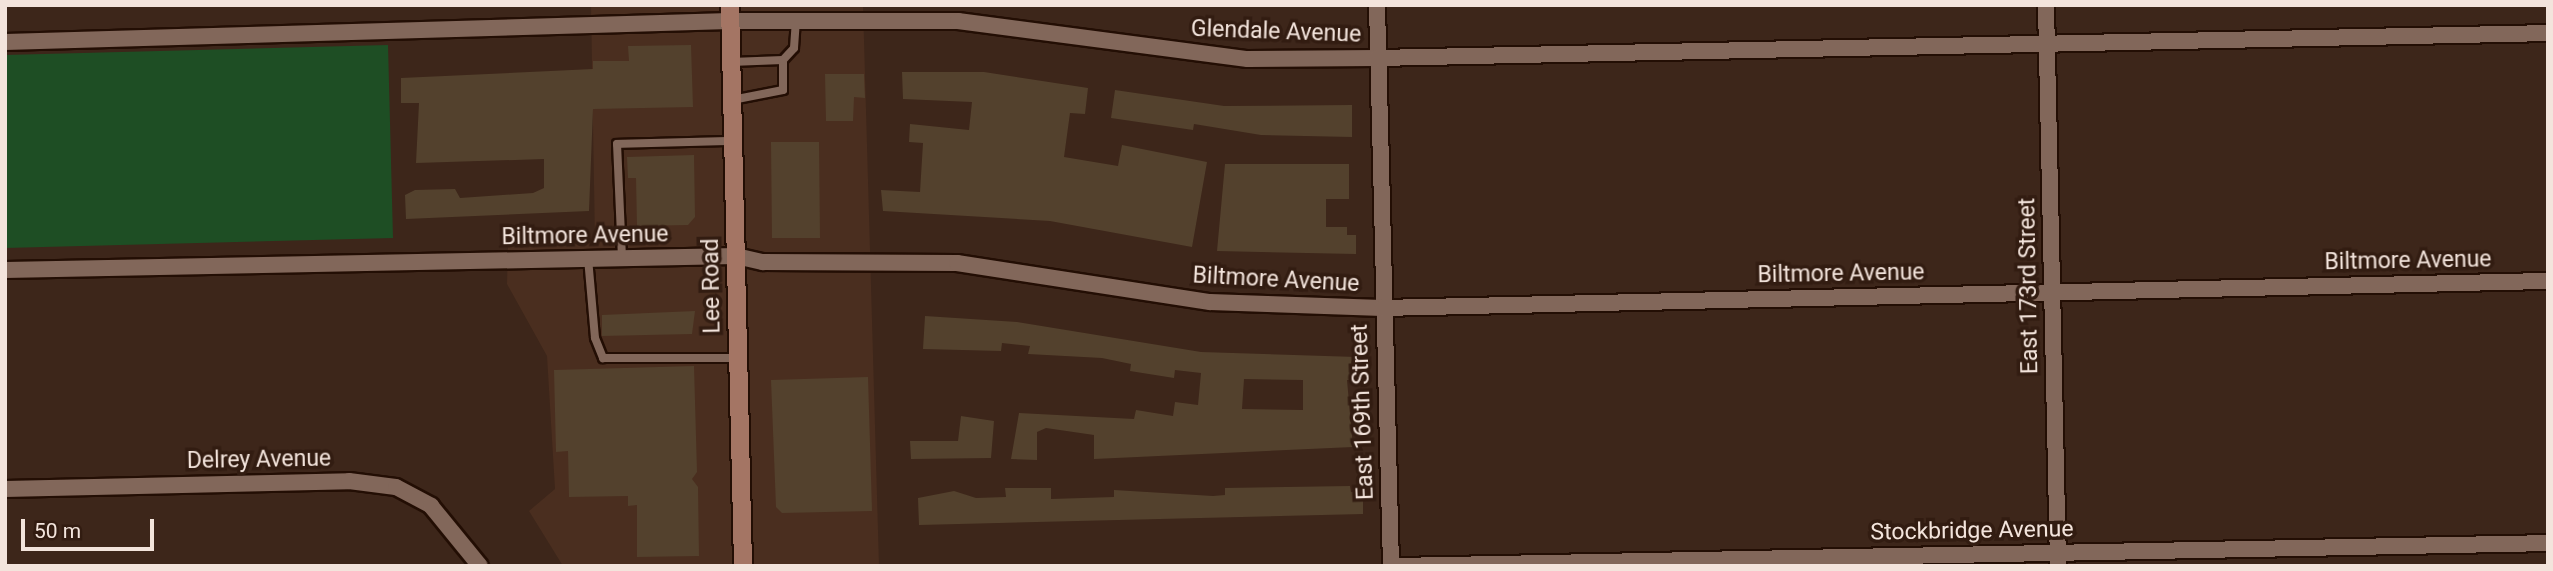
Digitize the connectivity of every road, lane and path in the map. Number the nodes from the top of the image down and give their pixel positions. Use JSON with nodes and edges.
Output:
{"nodes":[{"id":1,"x":1377,"y":5,"type":"edge"},
{"id":2,"x":2046,"y":5,"type":"edge"},
{"id":3,"x":730,"y":13,"type":"edge"},
{"id":4,"x":796,"y":21,"type":"junction"},
{"id":5,"x":2548,"y":33,"type":"edge"},
{"id":6,"x":5,"y":42,"type":"edge"},
{"id":7,"x":2047,"y":43,"type":"junction"},
{"id":8,"x":1377,"y":58,"type":"junction"},
{"id":9,"x":783,"y":60,"type":"junction"},
{"id":10,"x":732,"y":62,"type":"junction"},
{"id":11,"x":732,"y":100,"type":"junction"},
{"id":12,"x":733,"y":141,"type":"junction"},
{"id":13,"x":736,"y":256,"type":"junction"},
{"id":14,"x":588,"y":258,"type":"junction"},
{"id":15,"x":622,"y":258,"type":"junction"},
{"id":16,"x":5,"y":271,"type":"edge"},
{"id":17,"x":2548,"y":281,"type":"edge"},
{"id":18,"x":2051,"y":292,"type":"junction"},
{"id":19,"x":1382,"y":308,"type":"junction"},
{"id":20,"x":738,"y":358,"type":"junction"},
{"id":21,"x":5,"y":489,"type":"edge"},
{"id":22,"x":2548,"y":543,"type":"edge"},
{"id":23,"x":2058,"y":559,"type":"edge"},
{"id":24,"x":480,"y":566,"type":"edge"},
{"id":25,"x":743,"y":566,"type":"edge"},
{"id":26,"x":1394,"y":566,"type":"edge"}],
"edges":[{"from":1,"to":8,"type":"street","name":"East 169th Street"},
{"from":2,"to":7,"type":"street","name":"East 173rd Street"},
{"from":3,"to":4,"type":"street","name":"Glendale Avenue"},
{"from":3,"to":6,"type":"street","name":"Glendale Avenue"},
{"from":3,"to":10,"type":"main road","name":"Lee Road"},
{"from":4,"to":8,"type":"street","name":"Glendale Avenue"},
{"from":4,"to":9,"type":"lane"},
{"from":5,"to":7,"type":"street","name":"Glendale Avenue"},
{"from":7,"to":8,"type":"street","name":"Glendale Avenue"},
{"from":7,"to":18,"type":"street","name":"East 173rd Street"},
{"from":8,"to":19,"type":"street","name":"East 169th Street"},
{"from":9,"to":10,"type":"lane"},
{"from":9,"to":11,"type":"lane"},
{"from":10,"to":11,"type":"main road","name":"Lee Road"},
{"from":11,"to":12,"type":"main road","name":"Lee Road"},
{"from":12,"to":13,"type":"main road","name":"Lee Road"},
{"from":12,"to":15,"type":"lane"},
{"from":13,"to":15,"type":"street","name":"Biltmore Avenue"},
{"from":13,"to":19,"type":"street","name":"Biltmore Avenue"},
{"from":13,"to":20,"type":"main road","name":"Lee Road"},
{"from":14,"to":15,"type":"street","name":"Biltmore Avenue"},
{"from":14,"to":16,"type":"street","name":"Biltmore Avenue"},
{"from":14,"to":20,"type":"lane"},
{"from":17,"to":18,"type":"street","name":"Biltmore Avenue"},
{"from":18,"to":19,"type":"street","name":"Biltmore Avenue"},
{"from":18,"to":23,"type":"street","name":"East 173rd Street"},
{"from":19,"to":26,"type":"street","name":"East 169th Street"},
{"from":20,"to":25,"type":"main road","name":"Lee Road"},
{"from":21,"to":24,"type":"street","name":"Delrey Avenue"},
{"from":22,"to":23,"type":"street","name":"Stockbridge Avenue"},
{"from":23,"to":26,"type":"street","name":"Stockbridge Avenue"}]}
